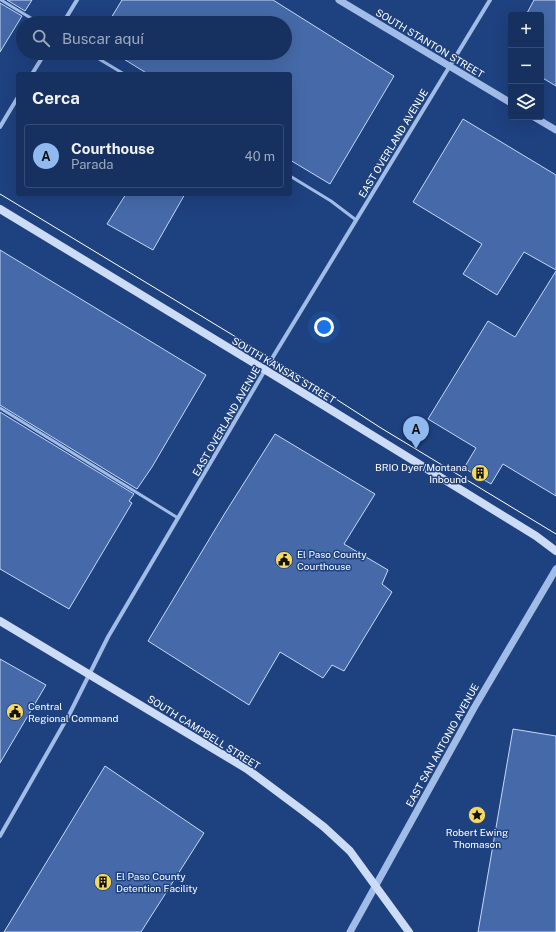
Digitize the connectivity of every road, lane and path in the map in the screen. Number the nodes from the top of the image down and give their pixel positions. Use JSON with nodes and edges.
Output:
{"nodes":[{"id":1,"x":1,"y":0,"type":"edge"},
{"id":2,"x":77,"y":0,"type":"edge"},
{"id":3,"x":339,"y":0,"type":"edge"},
{"id":4,"x":490,"y":0,"type":"edge"},
{"id":5,"x":28,"y":16,"type":"edge"},
{"id":6,"x":67,"y":16,"type":"edge"},
{"id":7,"x":41,"y":60,"type":"edge"},
{"id":8,"x":101,"y":60,"type":"edge"},
{"id":9,"x":450,"y":66,"type":"junction"},
{"id":10,"x":33,"y":72,"type":"edge"},
{"id":11,"x":121,"y":72,"type":"edge"},
{"id":12,"x":16,"y":100,"type":"edge"},
{"id":13,"x":508,"y":101,"type":"edge"},
{"id":14,"x":539,"y":120,"type":"edge"},
{"id":15,"x":0,"y":127,"type":"edge"},
{"id":16,"x":556,"y":130,"type":"edge"},
{"id":17,"x":292,"y":177,"type":"edge"},
{"id":18,"x":0,"y":209,"type":"edge"},
{"id":19,"x":356,"y":220,"type":"junction"},
{"id":20,"x":265,"y":370,"type":"junction"},
{"id":21,"x":0,"y":408,"type":"edge"},
{"id":22,"x":178,"y":518,"type":"junction"},
{"id":23,"x":556,"y":551,"type":"edge"},
{"id":24,"x":556,"y":569,"type":"edge"},
{"id":25,"x":0,"y":621,"type":"edge"},
{"id":26,"x":90,"y":674,"type":"junction"},
{"id":27,"x":0,"y":836,"type":"edge"},
{"id":28,"x":376,"y":887,"type":"junction"},
{"id":29,"x":350,"y":932,"type":"edge"},
{"id":30,"x":409,"y":932,"type":"edge"}],
"edges":[{"from":1,"to":5,"type":"lane"},
{"from":2,"to":6,"type":"street"},
{"from":3,"to":9,"type":"street","name":"SOUTH STANTON STREET"},
{"from":4,"to":9,"type":"street","name":"EAST OVERLAND AVENUE"},
{"from":7,"to":10,"type":"street"},
{"from":8,"to":11,"type":"lane"},
{"from":9,"to":13,"type":"street","name":"SOUTH STANTON STREET"},
{"from":9,"to":19,"type":"street","name":"EAST OVERLAND AVENUE"},
{"from":12,"to":15,"type":"street"},
{"from":14,"to":16,"type":"street"},
{"from":17,"to":19,"type":"lane"},
{"from":18,"to":20,"type":"main road","name":"SOUTH KANSAS STREET"},
{"from":19,"to":20,"type":"street","name":"EAST OVERLAND AVENUE"},
{"from":20,"to":22,"type":"street","name":"EAST OVERLAND AVENUE"},
{"from":20,"to":23,"type":"main road","name":"SOUTH KANSAS STREET"},
{"from":21,"to":22,"type":"lane"},
{"from":22,"to":26,"type":"street","name":"EAST OVERLAND AVENUE"},
{"from":24,"to":28,"type":"street","name":"EAST SAN ANTONIO AVENUE"},
{"from":25,"to":26,"type":"main road","name":"SOUTH CAMPBELL STREET"},
{"from":26,"to":27,"type":"street","name":"EAST OVERLAND AVENUE"},
{"from":26,"to":28,"type":"main road","name":"SOUTH CAMPBELL STREET"},
{"from":28,"to":29,"type":"street","name":"EAST SAN ANTONIO AVENUE"},
{"from":28,"to":30,"type":"main road","name":"SOUTH CAMPBELL STREET"}]}
